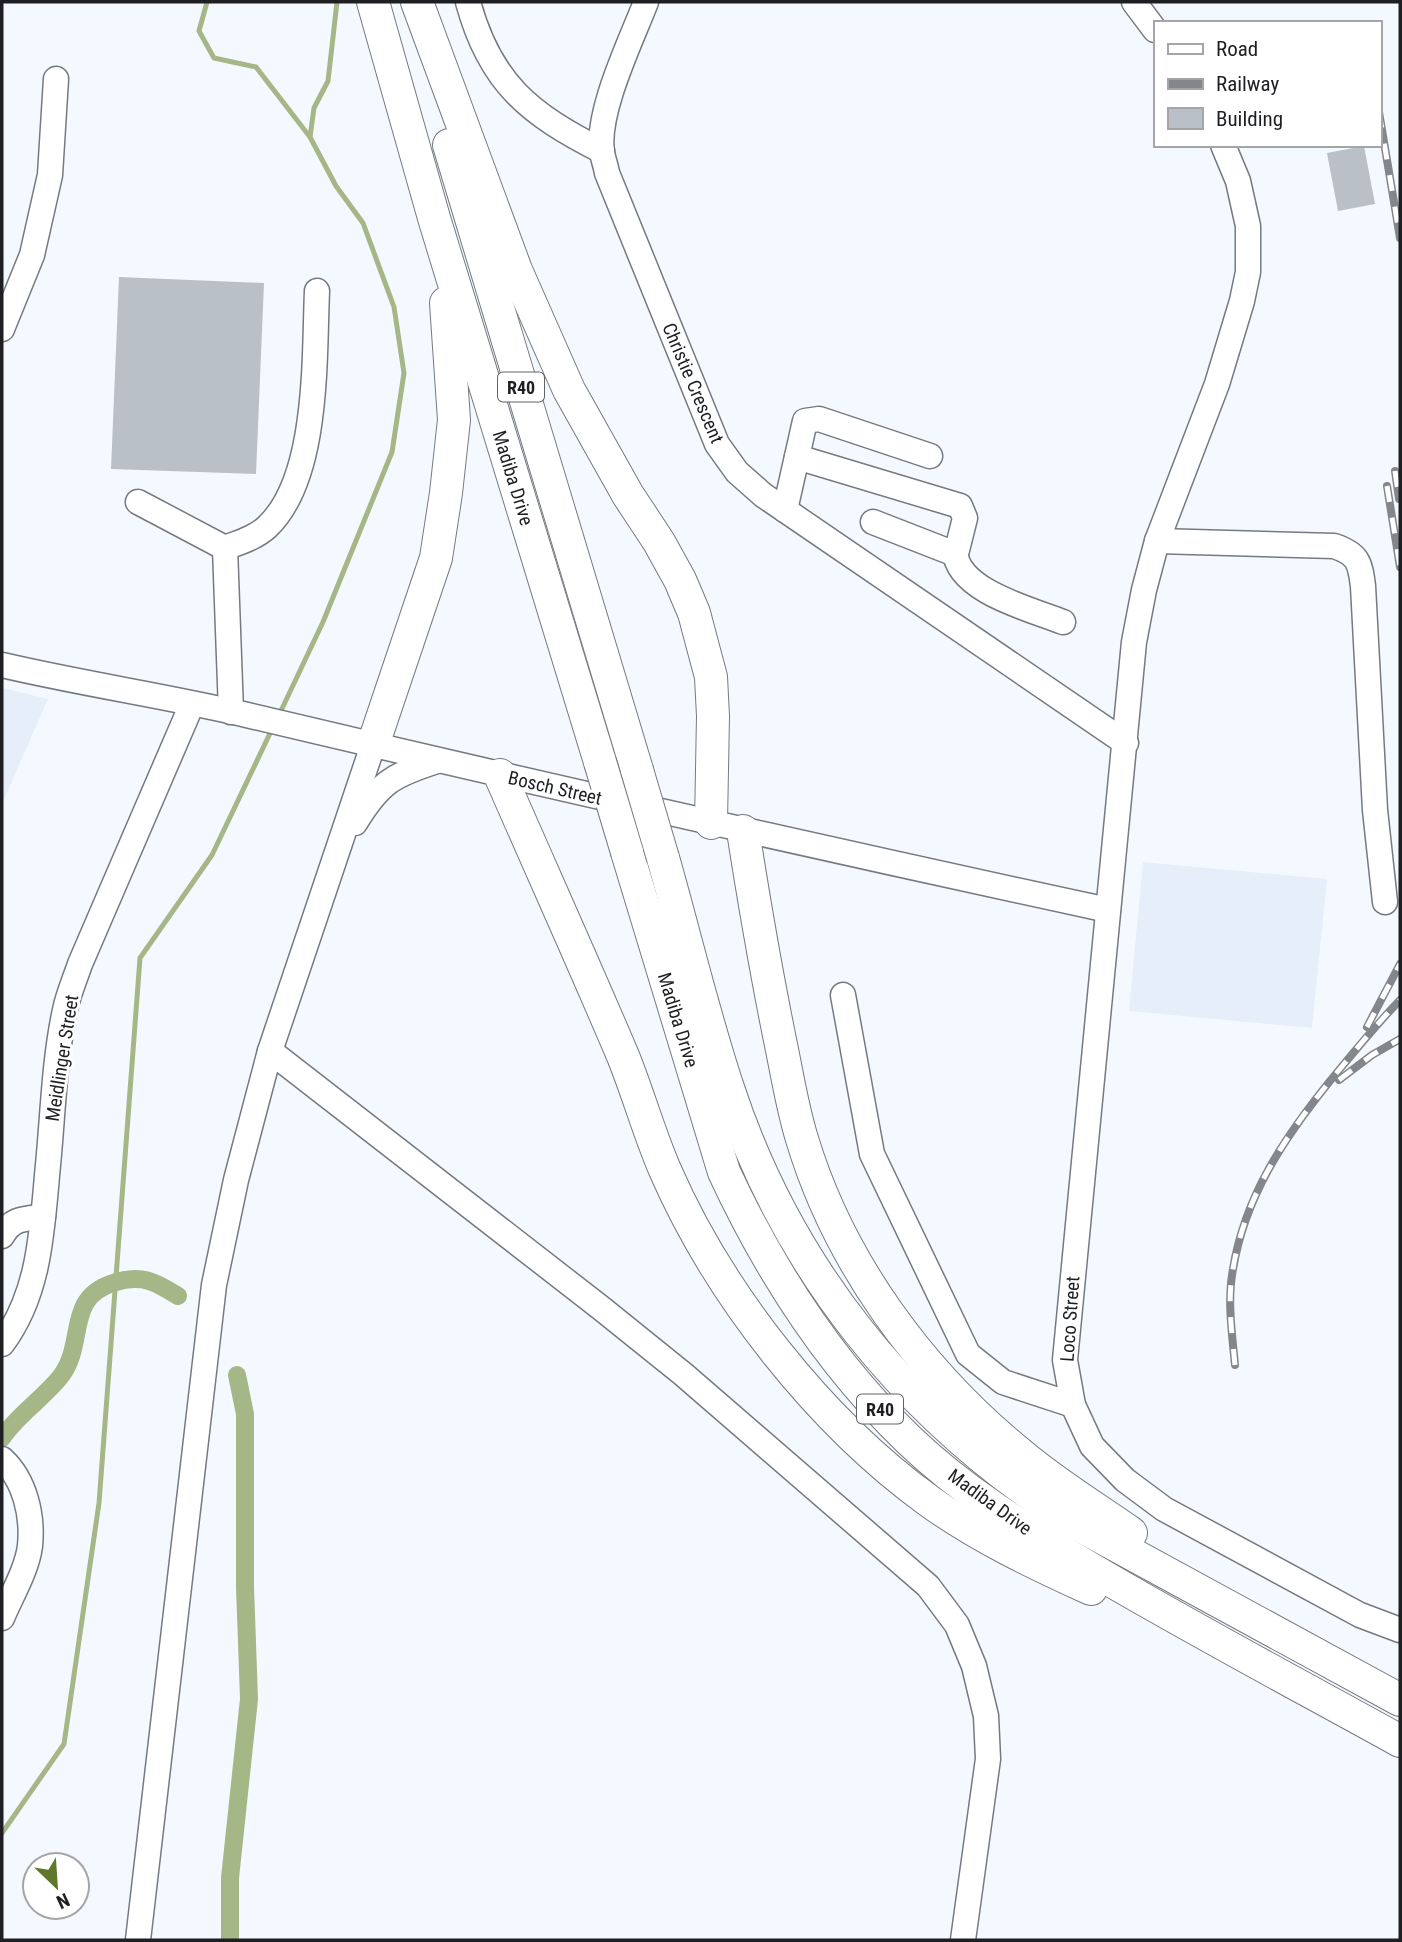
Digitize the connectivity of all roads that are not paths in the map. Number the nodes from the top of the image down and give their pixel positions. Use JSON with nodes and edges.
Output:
{"nodes":[{"id":1,"x":373,"y":2,"type":"edge"},
{"id":2,"x":409,"y":2,"type":"edge"},
{"id":3,"x":417,"y":2,"type":"edge"},
{"id":4,"x":468,"y":2,"type":"edge"},
{"id":5,"x":646,"y":2,"type":"edge"},
{"id":6,"x":1134,"y":2,"type":"edge"},
{"id":7,"x":1154,"y":29,"type":"edge"},
{"id":8,"x":56,"y":79,"type":"dead end"},
{"id":9,"x":1224,"y":147,"type":"edge"},
{"id":10,"x":602,"y":151,"type":"junction"},
{"id":11,"x":434,"y":218,"type":"junction"},
{"id":12,"x":317,"y":291,"type":"dead end"},
{"id":13,"x":2,"y":329,"type":"edge"},
{"id":14,"x":930,"y":456,"type":"dead end"},
{"id":15,"x":797,"y":457,"type":"junction"},
{"id":16,"x":138,"y":502,"type":"dead end"},
{"id":17,"x":785,"y":510,"type":"junction"},
{"id":18,"x":873,"y":522,"type":"dead end"},
{"id":19,"x":1157,"y":541,"type":"junction"},
{"id":20,"x":225,"y":548,"type":"junction"},
{"id":21,"x":955,"y":551,"type":"junction"},
{"id":22,"x":1063,"y":622,"type":"dead end"},
{"id":23,"x":2,"y":666,"type":"edge"},
{"id":24,"x":192,"y":704,"type":"junction"},
{"id":25,"x":238,"y":713,"type":"junction"},
{"id":26,"x":1126,"y":743,"type":"junction"},
{"id":27,"x":373,"y":745,"type":"junction"},
{"id":28,"x":438,"y":760,"type":"junction"},
{"id":29,"x":500,"y":775,"type":"junction"},
{"id":30,"x":711,"y":823,"type":"junction"},
{"id":31,"x":743,"y":831,"type":"junction"},
{"id":32,"x":336,"y":853,"type":"junction"},
{"id":33,"x":1385,"y":902,"type":"dead end"},
{"id":34,"x":1108,"y":910,"type":"junction"},
{"id":35,"x":843,"y":995,"type":"dead end"},
{"id":36,"x":270,"y":1051,"type":"junction"},
{"id":37,"x":43,"y":1217,"type":"junction"},
{"id":38,"x":2,"y":1236,"type":"edge"},
{"id":39,"x":2,"y":1343,"type":"edge"},
{"id":40,"x":1073,"y":1405,"type":"junction"},
{"id":41,"x":2,"y":1459,"type":"edge"},
{"id":42,"x":1214,"y":1598,"type":"junction"},
{"id":43,"x":2,"y":1618,"type":"edge"},
{"id":44,"x":1188,"y":1624,"type":"junction"},
{"id":45,"x":1400,"y":1629,"type":"edge"},
{"id":46,"x":1400,"y":1700,"type":"edge"},
{"id":47,"x":1400,"y":1741,"type":"edge"},
{"id":48,"x":138,"y":1940,"type":"edge"},
{"id":49,"x":963,"y":1940,"type":"edge"}],
"edges":[{"from":1,"to":11,"type":"main road","name":"Madiba Drive","number":"R40"},
{"from":2,"to":42,"type":"main road","name":"Madiba Drive","number":"R40","bridge":true},
{"from":3,"to":30,"type":"main road"},
{"from":4,"to":10,"type":"street"},
{"from":5,"to":10,"type":"street","name":"Christie Crescent"},
{"from":6,"to":7,"type":"street"},
{"from":8,"to":13,"type":"street"},
{"from":9,"to":19,"type":"street","name":"Loco Street"},
{"from":10,"to":17,"type":"street","name":"Christie Crescent"},
{"from":11,"to":27,"type":"main road"},
{"from":11,"to":44,"type":"main road","name":"Madiba Drive","number":"R40","bridge":true},
{"from":12,"to":20,"type":"street"},
{"from":14,"to":15,"type":"street"},
{"from":15,"to":17,"type":"street"},
{"from":15,"to":21,"type":"street"},
{"from":16,"to":20,"type":"street"},
{"from":17,"to":26,"type":"street","name":"Christie Crescent"},
{"from":18,"to":21,"type":"street"},
{"from":19,"to":26,"type":"street","name":"Loco Street"},
{"from":19,"to":33,"type":"street"},
{"from":20,"to":25,"type":"street"},
{"from":21,"to":22,"type":"street"},
{"from":23,"to":24,"type":"street","name":"Bosch Street"},
{"from":24,"to":25,"type":"street","name":"Bosch Street"},
{"from":24,"to":37,"type":"street","name":"Meidlinger Street"},
{"from":25,"to":27,"type":"street","name":"Bosch Street"},
{"from":26,"to":34,"type":"street","name":"Loco Street"},
{"from":27,"to":28,"type":"street","name":"Bosch Street"},
{"from":27,"to":32,"type":"street"},
{"from":28,"to":29,"type":"street","name":"Bosch Street"},
{"from":28,"to":32,"type":"street"},
{"from":29,"to":30,"type":"street","name":"Bosch Street"},
{"from":29,"to":44,"type":"main road"},
{"from":30,"to":31,"type":"street","name":"Bosch Street"},
{"from":31,"to":34,"type":"street","name":"Bosch Street"},
{"from":31,"to":42,"type":"main road"},
{"from":32,"to":36,"type":"street"},
{"from":34,"to":40,"type":"street","name":"Loco Street"},
{"from":35,"to":40,"type":"street"},
{"from":36,"to":48,"type":"street"},
{"from":36,"to":49,"type":"street"},
{"from":37,"to":38,"type":"street"},
{"from":37,"to":39,"type":"street","name":"Meidlinger Street"},
{"from":40,"to":45,"type":"street","name":"Loco Street"},
{"from":41,"to":43,"type":"street"},
{"from":42,"to":46,"type":"main road","name":"Madiba Drive","number":"R40"},
{"from":44,"to":47,"type":"main road","name":"Madiba Drive","number":"R40"}]}
